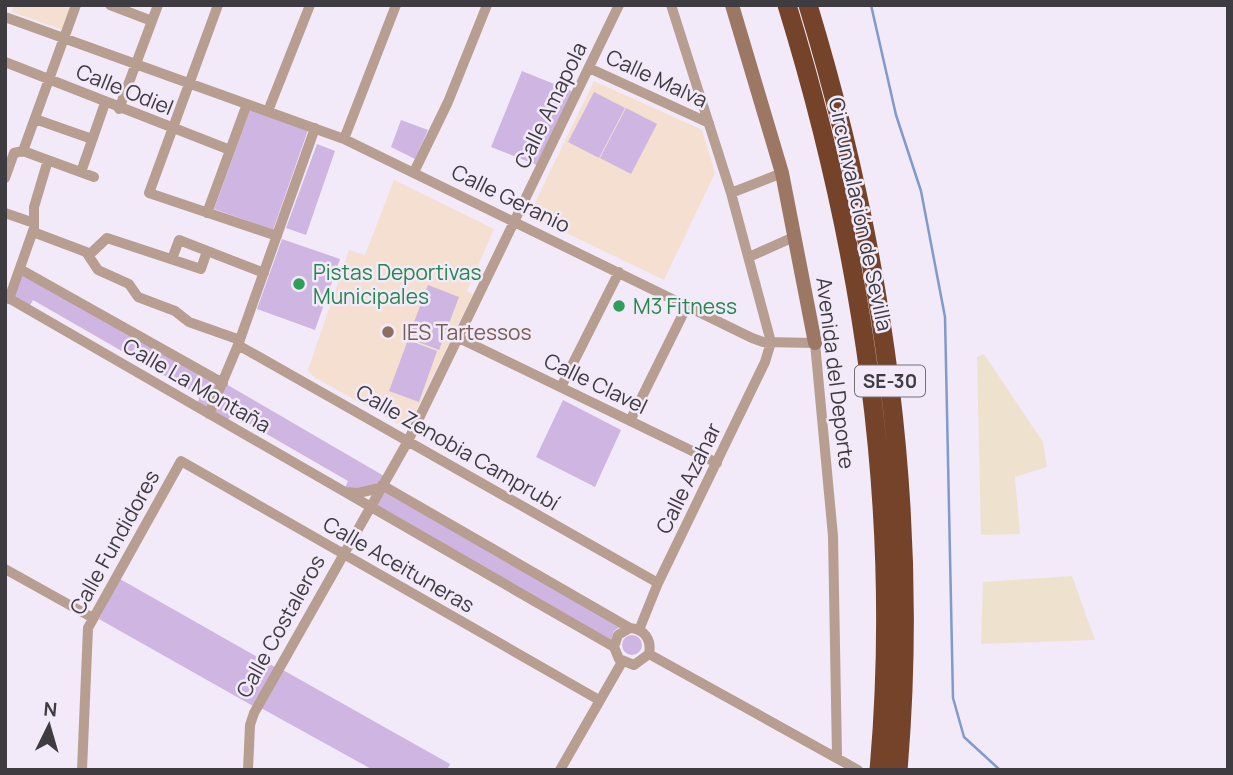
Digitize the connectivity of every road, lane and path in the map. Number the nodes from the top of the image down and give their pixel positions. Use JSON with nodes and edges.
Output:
{"nodes":[{"id":1,"x":76,"y":5,"type":"edge"},
{"id":2,"x":110,"y":5,"type":"edge"},
{"id":3,"x":158,"y":5,"type":"edge"},
{"id":4,"x":218,"y":5,"type":"edge"},
{"id":5,"x":310,"y":5,"type":"edge"},
{"id":6,"x":396,"y":5,"type":"edge"},
{"id":7,"x":487,"y":5,"type":"edge"},
{"id":8,"x":619,"y":5,"type":"edge"},
{"id":9,"x":671,"y":5,"type":"edge"},
{"id":10,"x":732,"y":5,"type":"edge"},
{"id":11,"x":787,"y":5,"type":"edge"},
{"id":12,"x":808,"y":5,"type":"edge"},
{"id":13,"x":5,"y":17,"type":"edge"},
{"id":14,"x":152,"y":21,"type":"junction"},
{"id":15,"x":64,"y":38,"type":"junction"},
{"id":16,"x":5,"y":62,"type":"edge"},
{"id":17,"x":136,"y":64,"type":"junction"},
{"id":18,"x":589,"y":68,"type":"junction"},
{"id":19,"x":50,"y":79,"type":"junction"},
{"id":20,"x":189,"y":82,"type":"junction"},
{"id":21,"x":105,"y":103,"type":"junction"},
{"id":22,"x":247,"y":104,"type":"junction"},
{"id":23,"x":120,"y":109,"type":"junction"},
{"id":24,"x":268,"y":111,"type":"junction"},
{"id":25,"x":35,"y":119,"type":"junction"},
{"id":26,"x":709,"y":122,"type":"junction"},
{"id":27,"x":172,"y":128,"type":"junction"},
{"id":28,"x":315,"y":128,"type":"junction"},
{"id":29,"x":92,"y":139,"type":"junction"},
{"id":30,"x":344,"y":139,"type":"junction"},
{"id":31,"x":230,"y":149,"type":"junction"},
{"id":32,"x":23,"y":151,"type":"junction"},
{"id":33,"x":48,"y":160,"type":"junction"},
{"id":34,"x":81,"y":172,"type":"junction"},
{"id":35,"x":414,"y":172,"type":"junction"},
{"id":36,"x":782,"y":173,"type":"junction"},
{"id":37,"x":94,"y":177,"type":"dead end"},
{"id":38,"x":5,"y":178,"type":"edge"},
{"id":39,"x":731,"y":193,"type":"junction"},
{"id":40,"x":5,"y":213,"type":"edge"},
{"id":41,"x":207,"y":213,"type":"junction"},
{"id":42,"x":515,"y":221,"type":"junction"},
{"id":43,"x":34,"y":228,"type":"junction"},
{"id":44,"x":277,"y":236,"type":"junction"},
{"id":45,"x":796,"y":236,"type":"junction"},
{"id":46,"x":207,"y":251,"type":"junction"},
{"id":47,"x":89,"y":255,"type":"junction"},
{"id":48,"x":750,"y":257,"type":"junction"},
{"id":49,"x":172,"y":259,"type":"junction"},
{"id":50,"x":20,"y":269,"type":"junction"},
{"id":51,"x":619,"y":272,"type":"junction"},
{"id":52,"x":264,"y":273,"type":"junction"},
{"id":53,"x":7,"y":298,"type":"edge"},
{"id":54,"x":687,"y":306,"type":"junction"},
{"id":55,"x":459,"y":338,"type":"junction"},
{"id":56,"x":239,"y":342,"type":"junction"},
{"id":57,"x":771,"y":342,"type":"junction"},
{"id":58,"x":815,"y":343,"type":"junction"},
{"id":59,"x":223,"y":383,"type":"junction"},
{"id":60,"x":561,"y":387,"type":"junction"},
{"id":61,"x":209,"y":414,"type":"junction"},
{"id":62,"x":630,"y":421,"type":"junction"},
{"id":63,"x":408,"y":441,"type":"junction"},
{"id":64,"x":181,"y":461,"type":"joint"},
{"id":65,"x":717,"y":463,"type":"junction"},
{"id":66,"x":381,"y":486,"type":"junction"},
{"id":67,"x":342,"y":492,"type":"junction"},
{"id":68,"x":369,"y":508,"type":"junction"},
{"id":69,"x":342,"y":554,"type":"junction"},
{"id":70,"x":5,"y":569,"type":"edge"},
{"id":71,"x":658,"y":583,"type":"junction"},
{"id":72,"x":93,"y":618,"type":"junction"},
{"id":73,"x":635,"y":629,"type":"junction"},
{"id":74,"x":614,"y":647,"type":"junction"},
{"id":75,"x":649,"y":653,"type":"junction"},
{"id":76,"x":622,"y":662,"type":"junction"},
{"id":77,"x":599,"y":700,"type":"junction"},
{"id":78,"x":837,"y":756,"type":"junction"},
{"id":79,"x":880,"y":762,"type":"edge"},
{"id":80,"x":899,"y":767,"type":"edge"},
{"id":81,"x":82,"y":770,"type":"edge"},
{"id":82,"x":248,"y":770,"type":"edge"},
{"id":83,"x":559,"y":770,"type":"edge"},
{"id":84,"x":858,"y":770,"type":"edge"}],
"edges":[{"from":1,"to":15,"type":"street"},
{"from":2,"to":14,"type":"street"},
{"from":3,"to":14,"type":"street"},
{"from":4,"to":20,"type":"street"},
{"from":5,"to":24,"type":"street"},
{"from":6,"to":30,"type":"street"},
{"from":7,"to":35,"type":"street"},
{"from":8,"to":18,"type":"street","name":"Calle Amapola"},
{"from":9,"to":26,"type":"street"},
{"from":10,"to":36,"type":"street","name":"Avenida del Deporte"},
{"from":11,"to":79,"type":"highway","name":"Circunvalación de Sevilla","number":"SE-30"},
{"from":12,"to":80,"type":"highway","name":"Circunvalación de Sevilla","number":"SE-30"},
{"from":13,"to":15,"type":"street","name":"Calle Geranio"},
{"from":14,"to":17,"type":"street"},
{"from":15,"to":17,"type":"street","name":"Calle Geranio"},
{"from":15,"to":19,"type":"street"},
{"from":16,"to":19,"type":"street","name":"Calle Odiel"},
{"from":17,"to":20,"type":"street","name":"Calle Geranio"},
{"from":17,"to":23,"type":"street"},
{"from":18,"to":26,"type":"street","name":"Calle Malva"},
{"from":18,"to":42,"type":"street","name":"Calle Amapola"},
{"from":19,"to":21,"type":"street","name":"Calle Odiel"},
{"from":19,"to":25,"type":"street"},
{"from":20,"to":22,"type":"street","name":"Calle Geranio"},
{"from":20,"to":27,"type":"street"},
{"from":21,"to":23,"type":"street","name":"Calle Odiel"},
{"from":21,"to":29,"type":"street"},
{"from":22,"to":24,"type":"street","name":"Calle Geranio"},
{"from":22,"to":31,"type":"street"},
{"from":23,"to":27,"type":"street","name":"Calle Odiel"},
{"from":24,"to":28,"type":"street","name":"Calle Geranio"},
{"from":25,"to":29,"type":"street"},
{"from":25,"to":32,"type":"street"},
{"from":26,"to":39,"type":"street"},
{"from":27,"to":31,"type":"street","name":"Calle Odiel"},
{"from":27,"to":41,"type":"street"},
{"from":28,"to":30,"type":"street","name":"Calle Geranio"},
{"from":28,"to":44,"type":"street"},
{"from":29,"to":34,"type":"street"},
{"from":30,"to":35,"type":"street","name":"Calle Geranio"},
{"from":31,"to":41,"type":"street"},
{"from":32,"to":33,"type":"street"},
{"from":32,"to":38,"type":"street"},
{"from":33,"to":34,"type":"street"},
{"from":33,"to":43,"type":"street"},
{"from":34,"to":37,"type":"street"},
{"from":35,"to":42,"type":"street","name":"Calle Geranio"},
{"from":36,"to":39,"type":"street"},
{"from":36,"to":45,"type":"street","name":"Avenida del Deporte"},
{"from":39,"to":48,"type":"street"},
{"from":40,"to":43,"type":"street","name":"Calle Zenobia Camprubí"},
{"from":41,"to":44,"type":"street"},
{"from":42,"to":51,"type":"street","name":"Calle Geranio"},
{"from":42,"to":55,"type":"street","name":"Calle Amapola"},
{"from":43,"to":47,"type":"street","name":"Calle Zenobia Camprubí"},
{"from":43,"to":50,"type":"street"},
{"from":44,"to":52,"type":"street"},
{"from":45,"to":48,"type":"street"},
{"from":45,"to":58,"type":"street","name":"Avenida del Deporte"},
{"from":46,"to":49,"type":"street"},
{"from":46,"to":49,"type":"street"},
{"from":46,"to":52,"type":"street"},
{"from":47,"to":49,"type":"street"},
{"from":47,"to":56,"type":"street","name":"Calle Zenobia Camprubí"},
{"from":48,"to":57,"type":"street"},
{"from":50,"to":53,"type":"street"},
{"from":50,"to":59,"type":"street","name":"Calle La Montaña"},
{"from":51,"to":54,"type":"street","name":"Calle Geranio"},
{"from":51,"to":60,"type":"street"},
{"from":52,"to":56,"type":"street"},
{"from":53,"to":61,"type":"street","name":"Calle La Montaña"},
{"from":54,"to":57,"type":"street","name":"Calle Geranio"},
{"from":54,"to":62,"type":"street"},
{"from":55,"to":60,"type":"street","name":"Calle Clavel"},
{"from":55,"to":63,"type":"street","name":"Calle Costaleros"},
{"from":56,"to":59,"type":"street"},
{"from":56,"to":63,"type":"street","name":"Calle Zenobia Camprubí"},
{"from":57,"to":58,"type":"street","name":"Calle Geranio"},
{"from":57,"to":65,"type":"street","name":"Calle Azahar"},
{"from":58,"to":78,"type":"street","name":"Avenida del Deporte"},
{"from":59,"to":61,"type":"street"},
{"from":60,"to":62,"type":"street","name":"Calle Clavel"},
{"from":61,"to":67,"type":"street","name":"Calle La Montaña"},
{"from":62,"to":65,"type":"street","name":"Calle Clavel"},
{"from":63,"to":66,"type":"street","name":"Calle Costaleros"},
{"from":63,"to":71,"type":"street","name":"Calle Zenobia Camprubí"},
{"from":64,"to":69,"type":"street","name":"Calle Aceituneras"},
{"from":64,"to":72,"type":"street","name":"Calle Fundidores"},
{"from":65,"to":71,"type":"street","name":"Calle Azahar"},
{"from":66,"to":67,"type":"street"},
{"from":66,"to":68,"type":"street","name":"Calle Costaleros"},
{"from":66,"to":73,"type":"street"},
{"from":67,"to":68,"type":"street","name":"Calle La Montaña"},
{"from":68,"to":69,"type":"street","name":"Calle Costaleros"},
{"from":68,"to":74,"type":"street","name":"Calle La Montaña"},
{"from":69,"to":77,"type":"street","name":"Calle Aceituneras"},
{"from":69,"to":82,"type":"street","name":"Calle Costaleros"},
{"from":70,"to":72,"type":"street"},
{"from":71,"to":73,"type":"street","name":"Calle Azahar"},
{"from":72,"to":81,"type":"street","name":"Calle Fundidores"},
{"from":73,"to":74,"type":"street"},
{"from":73,"to":75,"type":"street"},
{"from":74,"to":76,"type":"street"},
{"from":75,"to":76,"type":"street"},
{"from":75,"to":78,"type":"street"},
{"from":76,"to":77,"type":"street"},
{"from":77,"to":83,"type":"street"},
{"from":78,"to":84,"type":"street"}]}
